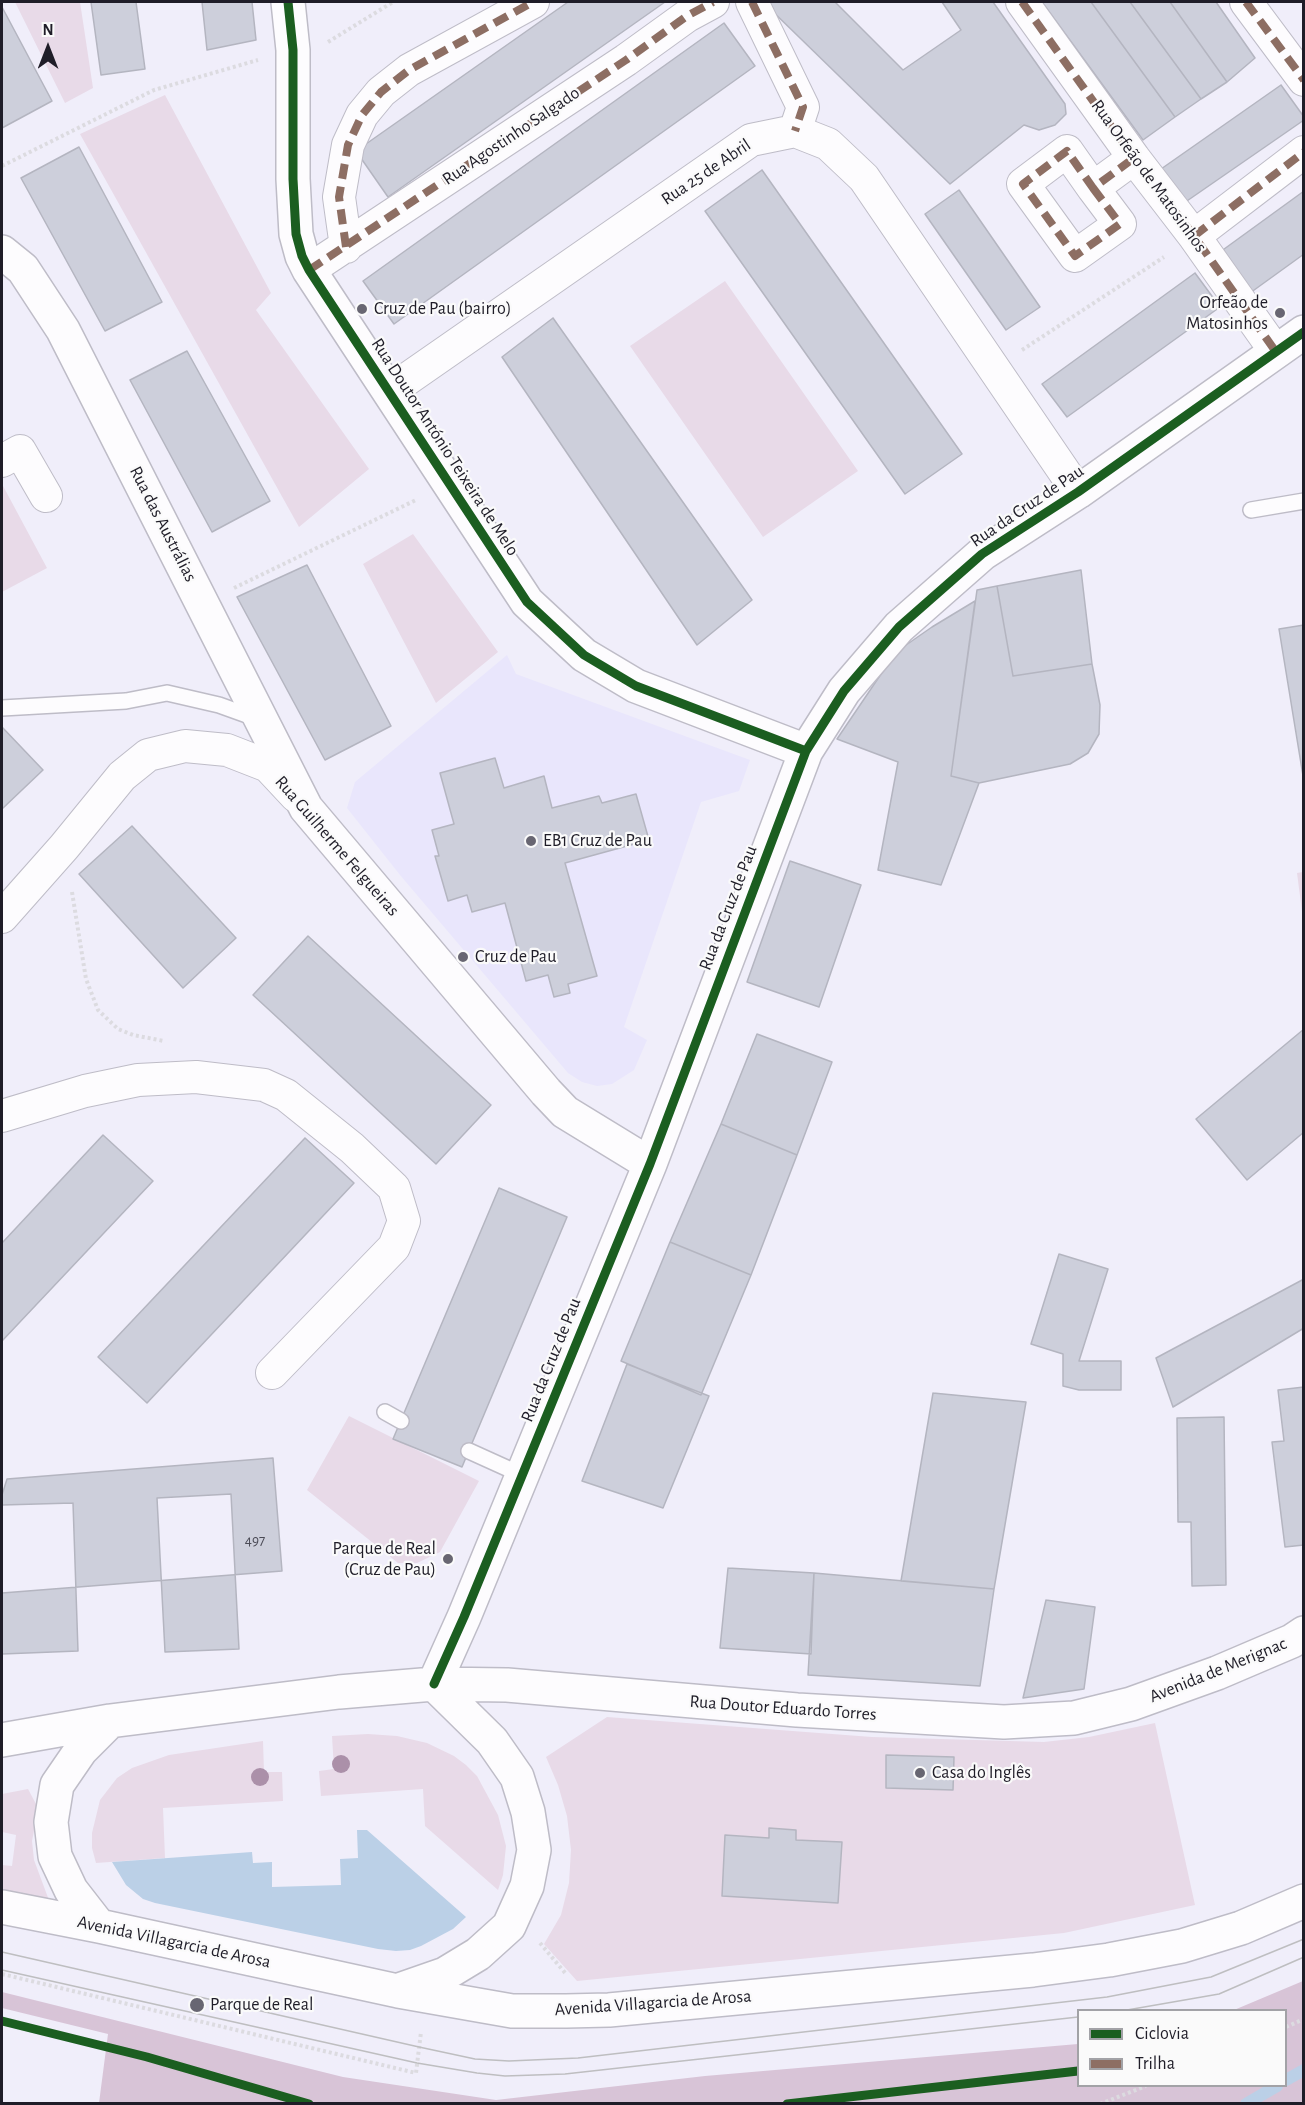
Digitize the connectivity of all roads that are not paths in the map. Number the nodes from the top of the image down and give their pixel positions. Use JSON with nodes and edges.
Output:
{"nodes":[{"id":1,"x":288,"y":2,"type":"edge"},
{"id":2,"x":533,"y":2,"type":"edge"},
{"id":3,"x":713,"y":2,"type":"edge"},
{"id":4,"x":752,"y":2,"type":"edge"},
{"id":5,"x":1022,"y":2,"type":"edge"},
{"id":6,"x":1246,"y":2,"type":"edge"},
{"id":7,"x":1304,"y":80,"type":"edge"},
{"id":8,"x":795,"y":131,"type":"junction"},
{"id":9,"x":1304,"y":152,"type":"edge"},
{"id":10,"x":1134,"y":158,"type":"junction"},
{"id":11,"x":1093,"y":188,"type":"dead end"},
{"id":12,"x":1194,"y":236,"type":"junction"},
{"id":13,"x":346,"y":247,"type":"junction"},
{"id":14,"x":2,"y":252,"type":"edge"},
{"id":15,"x":309,"y":270,"type":"junction"},
{"id":16,"x":1304,"y":333,"type":"edge"},
{"id":17,"x":1276,"y":352,"type":"junction"},
{"id":18,"x":390,"y":391,"type":"junction"},
{"id":19,"x":2,"y":461,"type":"edge"},
{"id":20,"x":1078,"y":492,"type":"junction"},
{"id":21,"x":46,"y":495,"type":"dead end"},
{"id":22,"x":1304,"y":501,"type":"edge"},
{"id":23,"x":1251,"y":510,"type":"dead end"},
{"id":24,"x":2,"y":708,"type":"edge"},
{"id":25,"x":263,"y":721,"type":"junction"},
{"id":26,"x":806,"y":751,"type":"junction"},
{"id":27,"x":306,"y":808,"type":"junction"},
{"id":28,"x":2,"y":917,"type":"edge"},
{"id":29,"x":2,"y":1116,"type":"edge"},
{"id":30,"x":650,"y":1164,"type":"junction"},
{"id":31,"x":272,"y":1373,"type":"dead end"},
{"id":32,"x":385,"y":1412,"type":"dead end"},
{"id":33,"x":401,"y":1421,"type":"dead end"},
{"id":34,"x":469,"y":1451,"type":"dead end"},
{"id":35,"x":522,"y":1475,"type":"junction"},
{"id":36,"x":1304,"y":1633,"type":"edge"},
{"id":37,"x":434,"y":1684,"type":"junction"},
{"id":38,"x":1131,"y":1704,"type":"joint"},
{"id":39,"x":110,"y":1721,"type":"junction"},
{"id":40,"x":2,"y":1740,"type":"edge"},
{"id":41,"x":1304,"y":1901,"type":"edge"},
{"id":42,"x":2,"y":1907,"type":"edge"},
{"id":43,"x":99,"y":1926,"type":"junction"},
{"id":44,"x":398,"y":1991,"type":"junction"}],
"edges":[{"from":1,"to":15,"type":"street","name":"Rua Doutor António Teixeira de Melo"},
{"from":2,"to":13,"type":"street"},
{"from":3,"to":13,"type":"street","name":"Rua Agostinho Salgado"},
{"from":4,"to":8,"type":"street"},
{"from":5,"to":10,"type":"street","name":"Rua Orfeão de Matosinhos"},
{"from":6,"to":7,"type":"street"},
{"from":8,"to":18,"type":"street","name":"Rua 25 de Abril"},
{"from":8,"to":20,"type":"street"},
{"from":9,"to":12,"type":"street"},
{"from":10,"to":11,"type":"street"},
{"from":10,"to":12,"type":"street","name":"Rua Orfeão de Matosinhos"},
{"from":12,"to":17,"type":"street","name":"Rua Orfeão de Matosinhos"},
{"from":13,"to":15,"type":"street","name":"Rua Agostinho Salgado"},
{"from":14,"to":25,"type":"street","name":"Rua das Austrálias"},
{"from":15,"to":18,"type":"street","name":"Rua Doutor António Teixeira de Melo"},
{"from":16,"to":17,"type":"street","name":"Rua da Cruz de Pau"},
{"from":17,"to":20,"type":"street","name":"Rua da Cruz de Pau"},
{"from":18,"to":26,"type":"street","name":"Rua Doutor António Teixeira de Melo"},
{"from":19,"to":21,"type":"street"},
{"from":20,"to":26,"type":"street","name":"Rua da Cruz de Pau"},
{"from":22,"to":23,"type":"lane"},
{"from":24,"to":25,"type":"lane"},
{"from":25,"to":27,"type":"street","name":"Rua das Austrálias"},
{"from":26,"to":30,"type":"street","name":"Rua da Cruz de Pau"},
{"from":27,"to":28,"type":"street","name":"Rua Guilherme Felgueiras"},
{"from":27,"to":30,"type":"street","name":"Rua Guilherme Felgueiras"},
{"from":29,"to":31,"type":"street"},
{"from":30,"to":35,"type":"street","name":"Rua da Cruz de Pau"},
{"from":32,"to":33,"type":"lane"},
{"from":34,"to":35,"type":"lane"},
{"from":35,"to":37,"type":"street","name":"Rua da Cruz de Pau"},
{"from":36,"to":38,"type":"street","name":"Avenida de Merignac"},
{"from":37,"to":38,"type":"street","name":"Rua Doutor Eduardo Torres"},
{"from":37,"to":39,"type":"street"},
{"from":37,"to":44,"type":"street"},
{"from":39,"to":40,"type":"street"},
{"from":39,"to":43,"type":"street"},
{"from":41,"to":44,"type":"street","name":"Avenida Villagarcia de Arosa"},
{"from":42,"to":43,"type":"street","name":"Avenida Villagarcia de Arosa"},
{"from":43,"to":44,"type":"street","name":"Avenida Villagarcia de Arosa"}]}
